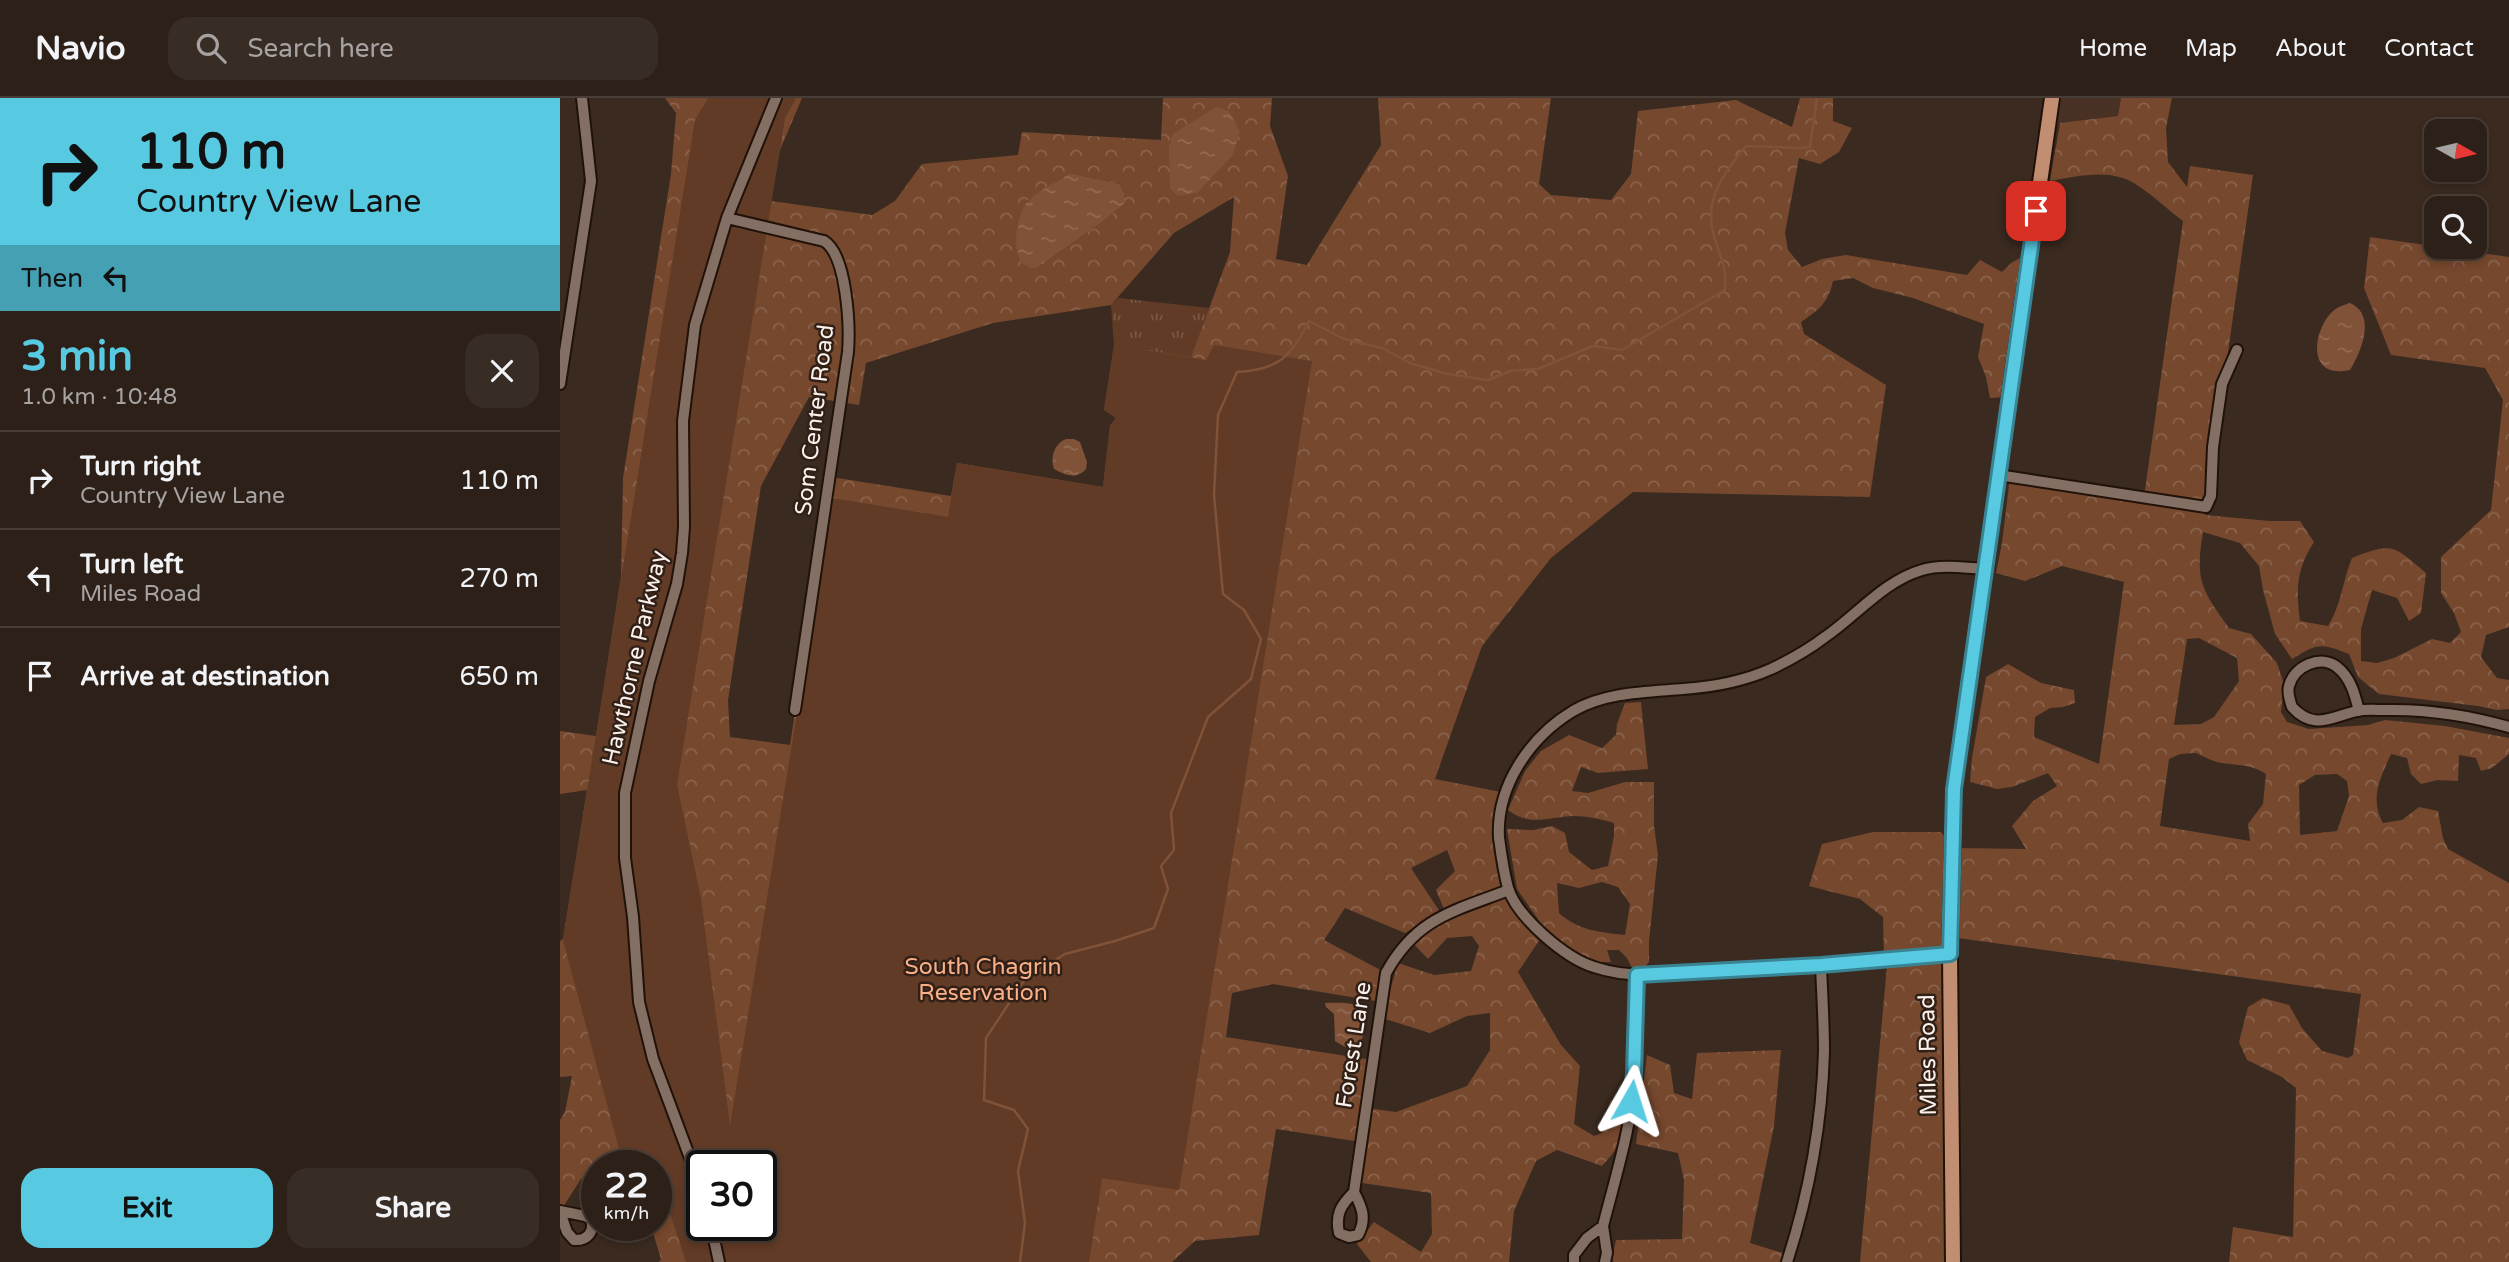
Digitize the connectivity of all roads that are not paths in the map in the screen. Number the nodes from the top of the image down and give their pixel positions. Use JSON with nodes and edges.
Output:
{"nodes":[{"id":1,"x":582,"y":98,"type":"edge"},
{"id":2,"x":776,"y":98,"type":"edge"},
{"id":3,"x":2052,"y":98,"type":"edge"},
{"id":4,"x":727,"y":218,"type":"junction"},
{"id":5,"x":2237,"y":351,"type":"dead end"},
{"id":6,"x":560,"y":384,"type":"edge"},
{"id":7,"x":1998,"y":475,"type":"junction"},
{"id":8,"x":1985,"y":569,"type":"junction"},
{"id":9,"x":795,"y":710,"type":"dead end"},
{"id":10,"x":2358,"y":710,"type":"junction"},
{"id":11,"x":2509,"y":727,"type":"edge"},
{"id":12,"x":1509,"y":890,"type":"junction"},
{"id":13,"x":1950,"y":954,"type":"junction"},
{"id":14,"x":1821,"y":965,"type":"junction"},
{"id":15,"x":1637,"y":975,"type":"junction"},
{"id":16,"x":688,"y":1150,"type":"edge"},
{"id":17,"x":1354,"y":1192,"type":"dead end"},
{"id":18,"x":1603,"y":1226,"type":"junction"},
{"id":19,"x":714,"y":1241,"type":"edge"},
{"id":20,"x":719,"y":1262,"type":"edge"},
{"id":21,"x":1574,"y":1262,"type":"edge"},
{"id":22,"x":1605,"y":1262,"type":"edge"},
{"id":23,"x":1787,"y":1262,"type":"edge"},
{"id":24,"x":1953,"y":1262,"type":"edge"}],
"edges":[{"from":1,"to":6,"type":"street"},
{"from":2,"to":4,"type":"street","name":"Hawthorne Parkway"},
{"from":3,"to":7,"type":"main road","name":"Miles Road"},
{"from":4,"to":9,"type":"street","name":"Som Center Road"},
{"from":4,"to":16,"type":"street","name":"Hawthorne Parkway"},
{"from":5,"to":7,"type":"street"},
{"from":7,"to":8,"type":"main road","name":"Miles Road"},
{"from":8,"to":12,"type":"street"},
{"from":8,"to":13,"type":"main road","name":"Miles Road"},
{"from":10,"to":10,"type":"street"},
{"from":10,"to":11,"type":"street"},
{"from":12,"to":15,"type":"street"},
{"from":12,"to":17,"type":"street","name":"Forest Lane"},
{"from":13,"to":14,"type":"street"},
{"from":13,"to":24,"type":"main road","name":"Miles Road"},
{"from":14,"to":15,"type":"street"},
{"from":14,"to":23,"type":"street"},
{"from":15,"to":18,"type":"street"},
{"from":18,"to":21,"type":"street"},
{"from":18,"to":22,"type":"street"},
{"from":19,"to":20,"type":"street"}]}
